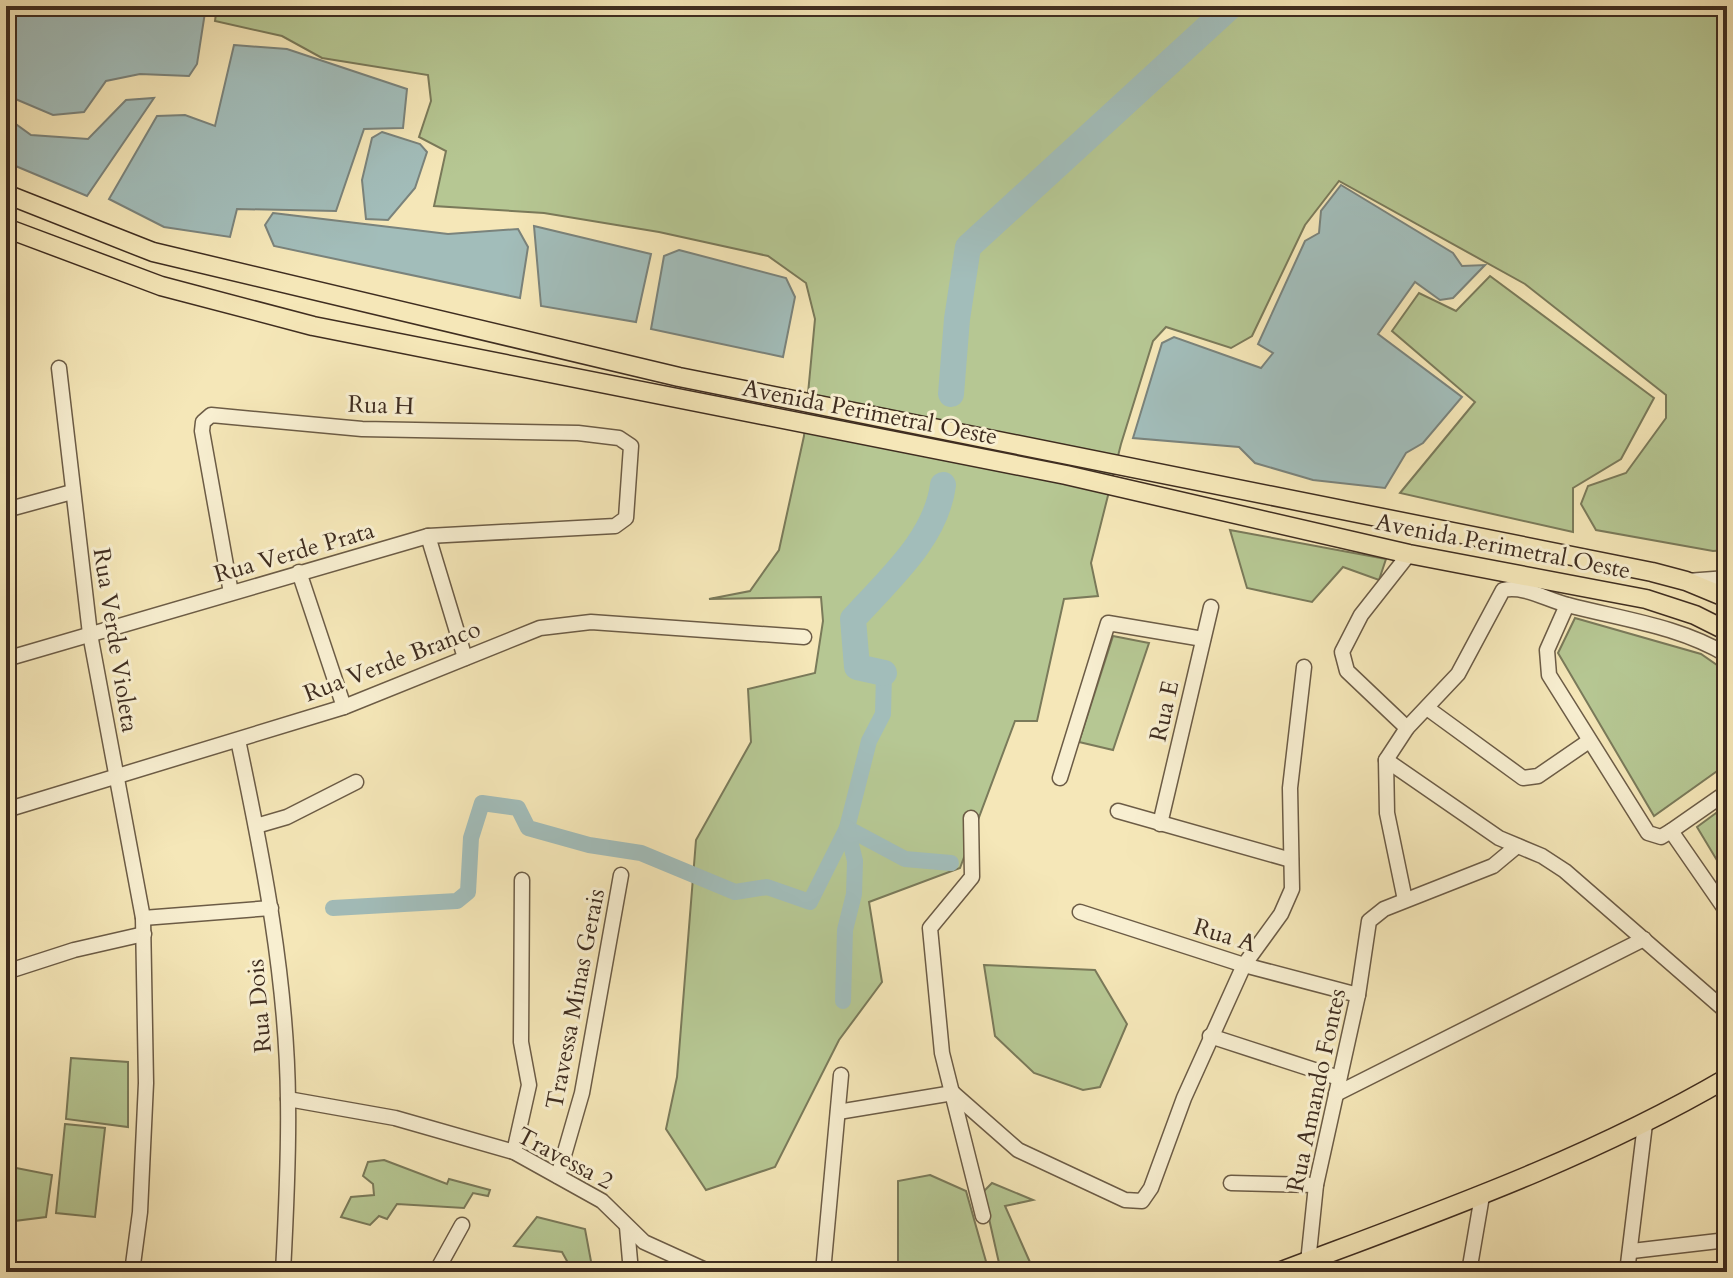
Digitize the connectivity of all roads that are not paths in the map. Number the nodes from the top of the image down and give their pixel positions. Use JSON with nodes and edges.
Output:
{"nodes":[{"id":1,"x":6,"y":194,"type":"edge"},
{"id":2,"x":6,"y":228,"type":"edge"},
{"id":3,"x":59,"y":368,"type":"dead end"},
{"id":4,"x":72,"y":492,"type":"junction"},
{"id":5,"x":6,"y":510,"type":"edge"},
{"id":6,"x":601,"y":527,"type":"joint"},
{"id":7,"x":428,"y":536,"type":"junction"},
{"id":8,"x":1409,"y":554,"type":"junction"},
{"id":9,"x":299,"y":572,"type":"junction"},
{"id":10,"x":1727,"y":578,"type":"edge"},
{"id":11,"x":1686,"y":581,"type":"junction"},
{"id":12,"x":231,"y":593,"type":"junction"},
{"id":13,"x":1727,"y":598,"type":"edge"},
{"id":14,"x":1567,"y":605,"type":"junction"},
{"id":15,"x":1211,"y":607,"type":"dead end"},
{"id":16,"x":1727,"y":631,"type":"edge"},
{"id":17,"x":90,"y":634,"type":"junction"},
{"id":18,"x":804,"y":637,"type":"dead end"},
{"id":19,"x":1203,"y":639,"type":"junction"},
{"id":20,"x":1727,"y":655,"type":"edge"},
{"id":21,"x":465,"y":658,"type":"junction"},
{"id":22,"x":6,"y":659,"type":"edge"},
{"id":23,"x":1304,"y":667,"type":"dead end"},
{"id":24,"x":344,"y":707,"type":"junction"},
{"id":25,"x":1427,"y":708,"type":"junction"},
{"id":26,"x":1407,"y":728,"type":"junction"},
{"id":27,"x":238,"y":740,"type":"junction"},
{"id":28,"x":1589,"y":741,"type":"junction"},
{"id":29,"x":1386,"y":760,"type":"junction"},
{"id":30,"x":117,"y":778,"type":"junction"},
{"id":31,"x":1060,"y":778,"type":"dead end"},
{"id":32,"x":356,"y":782,"type":"dead end"},
{"id":33,"x":1727,"y":792,"type":"edge"},
{"id":34,"x":6,"y":810,"type":"edge"},
{"id":35,"x":1118,"y":811,"type":"dead end"},
{"id":36,"x":971,"y":818,"type":"dead end"},
{"id":37,"x":1160,"y":824,"type":"junction"},
{"id":38,"x":256,"y":826,"type":"junction"},
{"id":39,"x":1671,"y":831,"type":"junction"},
{"id":40,"x":1517,"y":846,"type":"junction"},
{"id":41,"x":1291,"y":860,"type":"junction"},
{"id":42,"x":621,"y":875,"type":"dead end"},
{"id":43,"x":522,"y":880,"type":"dead end"},
{"id":44,"x":1405,"y":900,"type":"junction"},
{"id":45,"x":271,"y":908,"type":"junction"},
{"id":46,"x":1726,"y":909,"type":"edge"},
{"id":47,"x":1080,"y":912,"type":"dead end"},
{"id":48,"x":143,"y":918,"type":"junction"},
{"id":49,"x":144,"y":934,"type":"junction"},
{"id":50,"x":1644,"y":939,"type":"junction"},
{"id":51,"x":1244,"y":965,"type":"junction"},
{"id":52,"x":6,"y":972,"type":"edge"},
{"id":53,"x":1358,"y":995,"type":"junction"},
{"id":54,"x":1727,"y":1012,"type":"edge"},
{"id":55,"x":1210,"y":1036,"type":"junction"},
{"id":56,"x":841,"y":1075,"type":"dead end"},
{"id":57,"x":1339,"y":1078,"type":"junction"},
{"id":58,"x":1727,"y":1078,"type":"edge"},
{"id":59,"x":953,"y":1093,"type":"junction"},
{"id":60,"x":1336,"y":1094,"type":"junction"},
{"id":61,"x":288,"y":1099,"type":"junction"},
{"id":62,"x":838,"y":1112,"type":"junction"},
{"id":63,"x":1645,"y":1124,"type":"junction"},
{"id":64,"x":514,"y":1152,"type":"junction"},
{"id":65,"x":558,"y":1176,"type":"junction"},
{"id":66,"x":1231,"y":1183,"type":"dead end"},
{"id":67,"x":1316,"y":1185,"type":"junction"},
{"id":68,"x":1482,"y":1196,"type":"junction"},
{"id":69,"x":983,"y":1216,"type":"dead end"},
{"id":70,"x":462,"y":1225,"type":"dead end"},
{"id":71,"x":627,"y":1227,"type":"junction"},
{"id":72,"x":1727,"y":1240,"type":"edge"},
{"id":73,"x":1632,"y":1251,"type":"junction"},
{"id":74,"x":1308,"y":1266,"type":"edge"},
{"id":75,"x":132,"y":1272,"type":"edge"},
{"id":76,"x":283,"y":1272,"type":"edge"},
{"id":77,"x":436,"y":1272,"type":"edge"},
{"id":78,"x":631,"y":1272,"type":"edge"},
{"id":79,"x":710,"y":1272,"type":"edge"},
{"id":80,"x":823,"y":1272,"type":"edge"},
{"id":81,"x":1279,"y":1272,"type":"edge"},
{"id":82,"x":1469,"y":1272,"type":"edge"},
{"id":83,"x":1627,"y":1272,"type":"edge"}],
"edges":[{"from":1,"to":11,"type":"main road","name":"Avenida Perimetral Oeste"},
{"from":2,"to":8,"type":"main road","name":"Avenida Perimetral Oeste"},
{"from":3,"to":4,"type":"street","name":"Rua Verde Violeta"},
{"from":4,"to":5,"type":"street"},
{"from":4,"to":17,"type":"street","name":"Rua Verde Violeta"},
{"from":6,"to":7,"type":"street","name":"Rua Verde Prata"},
{"from":6,"to":12,"type":"street","name":"Rua H"},
{"from":7,"to":9,"type":"street","name":"Rua Verde Prata"},
{"from":7,"to":21,"type":"street"},
{"from":8,"to":16,"type":"main road","name":"Avenida Perimetral Oeste"},
{"from":8,"to":26,"type":"street"},
{"from":9,"to":12,"type":"street","name":"Rua Verde Prata"},
{"from":9,"to":24,"type":"street"},
{"from":10,"to":11,"type":"street"},
{"from":11,"to":13,"type":"main road","name":"Avenida Perimetral Oeste"},
{"from":12,"to":17,"type":"street","name":"Rua Verde Prata"},
{"from":14,"to":20,"type":"street"},
{"from":14,"to":25,"type":"street"},
{"from":14,"to":28,"type":"street"},
{"from":15,"to":19,"type":"street","name":"Rua E"},
{"from":17,"to":22,"type":"street","name":"Rua Verde Prata"},
{"from":17,"to":30,"type":"street","name":"Rua Verde Violeta"},
{"from":18,"to":21,"type":"street","name":"Rua Verde Branco"},
{"from":19,"to":31,"type":"street"},
{"from":19,"to":37,"type":"street","name":"Rua E"},
{"from":21,"to":24,"type":"street","name":"Rua Verde Branco"},
{"from":23,"to":41,"type":"street"},
{"from":24,"to":27,"type":"street","name":"Rua Verde Branco"},
{"from":25,"to":26,"type":"street"},
{"from":25,"to":28,"type":"street"},
{"from":26,"to":29,"type":"street"},
{"from":27,"to":30,"type":"street","name":"Rua Verde Branco"},
{"from":27,"to":38,"type":"street","name":"Rua Dois"},
{"from":28,"to":39,"type":"street"},
{"from":29,"to":40,"type":"street"},
{"from":29,"to":44,"type":"street"},
{"from":30,"to":34,"type":"street","name":"Rua Verde Branco"},
{"from":30,"to":48,"type":"street","name":"Rua Verde Violeta"},
{"from":32,"to":38,"type":"street"},
{"from":33,"to":39,"type":"street"},
{"from":35,"to":37,"type":"street"},
{"from":36,"to":59,"type":"street"},
{"from":37,"to":41,"type":"street"},
{"from":38,"to":45,"type":"street","name":"Rua Dois"},
{"from":39,"to":46,"type":"street"},
{"from":40,"to":44,"type":"street"},
{"from":40,"to":50,"type":"street"},
{"from":41,"to":51,"type":"street"},
{"from":42,"to":65,"type":"street","name":"Travessa Minas Gerais"},
{"from":43,"to":64,"type":"street"},
{"from":44,"to":53,"type":"street","name":"Rua Amando Fontes"},
{"from":45,"to":48,"type":"street"},
{"from":45,"to":61,"type":"street","name":"Rua Dois"},
{"from":47,"to":51,"type":"street","name":"Rua A"},
{"from":48,"to":49,"type":"street","name":"Rua Verde Violeta"},
{"from":49,"to":52,"type":"street"},
{"from":49,"to":75,"type":"street","name":"Rua Verde Violeta"},
{"from":50,"to":54,"type":"street"},
{"from":50,"to":60,"type":"street"},
{"from":51,"to":53,"type":"street","name":"Rua A"},
{"from":51,"to":55,"type":"street"},
{"from":53,"to":57,"type":"street","name":"Rua Amando Fontes"},
{"from":55,"to":57,"type":"street"},
{"from":55,"to":59,"type":"street"},
{"from":56,"to":62,"type":"street"},
{"from":57,"to":60,"type":"street","name":"Rua Amando Fontes"},
{"from":58,"to":63,"type":"main road"},
{"from":59,"to":62,"type":"street"},
{"from":59,"to":69,"type":"street"},
{"from":60,"to":67,"type":"street","name":"Rua Amando Fontes"},
{"from":61,"to":64,"type":"street","name":"Travessa 2"},
{"from":61,"to":76,"type":"street","name":"Rua Dois"},
{"from":62,"to":80,"type":"street"},
{"from":63,"to":68,"type":"main road"},
{"from":63,"to":73,"type":"street"},
{"from":64,"to":65,"type":"street","name":"Travessa 2"},
{"from":65,"to":71,"type":"street","name":"Travessa 2"},
{"from":66,"to":67,"type":"street"},
{"from":67,"to":74,"type":"street","name":"Rua Amando Fontes"},
{"from":68,"to":74,"type":"main road"},
{"from":68,"to":82,"type":"street"},
{"from":70,"to":77,"type":"street"},
{"from":71,"to":78,"type":"street"},
{"from":71,"to":79,"type":"street","name":"Travessa 2"},
{"from":72,"to":73,"type":"street"},
{"from":73,"to":83,"type":"street"},
{"from":74,"to":81,"type":"main road"}]}
